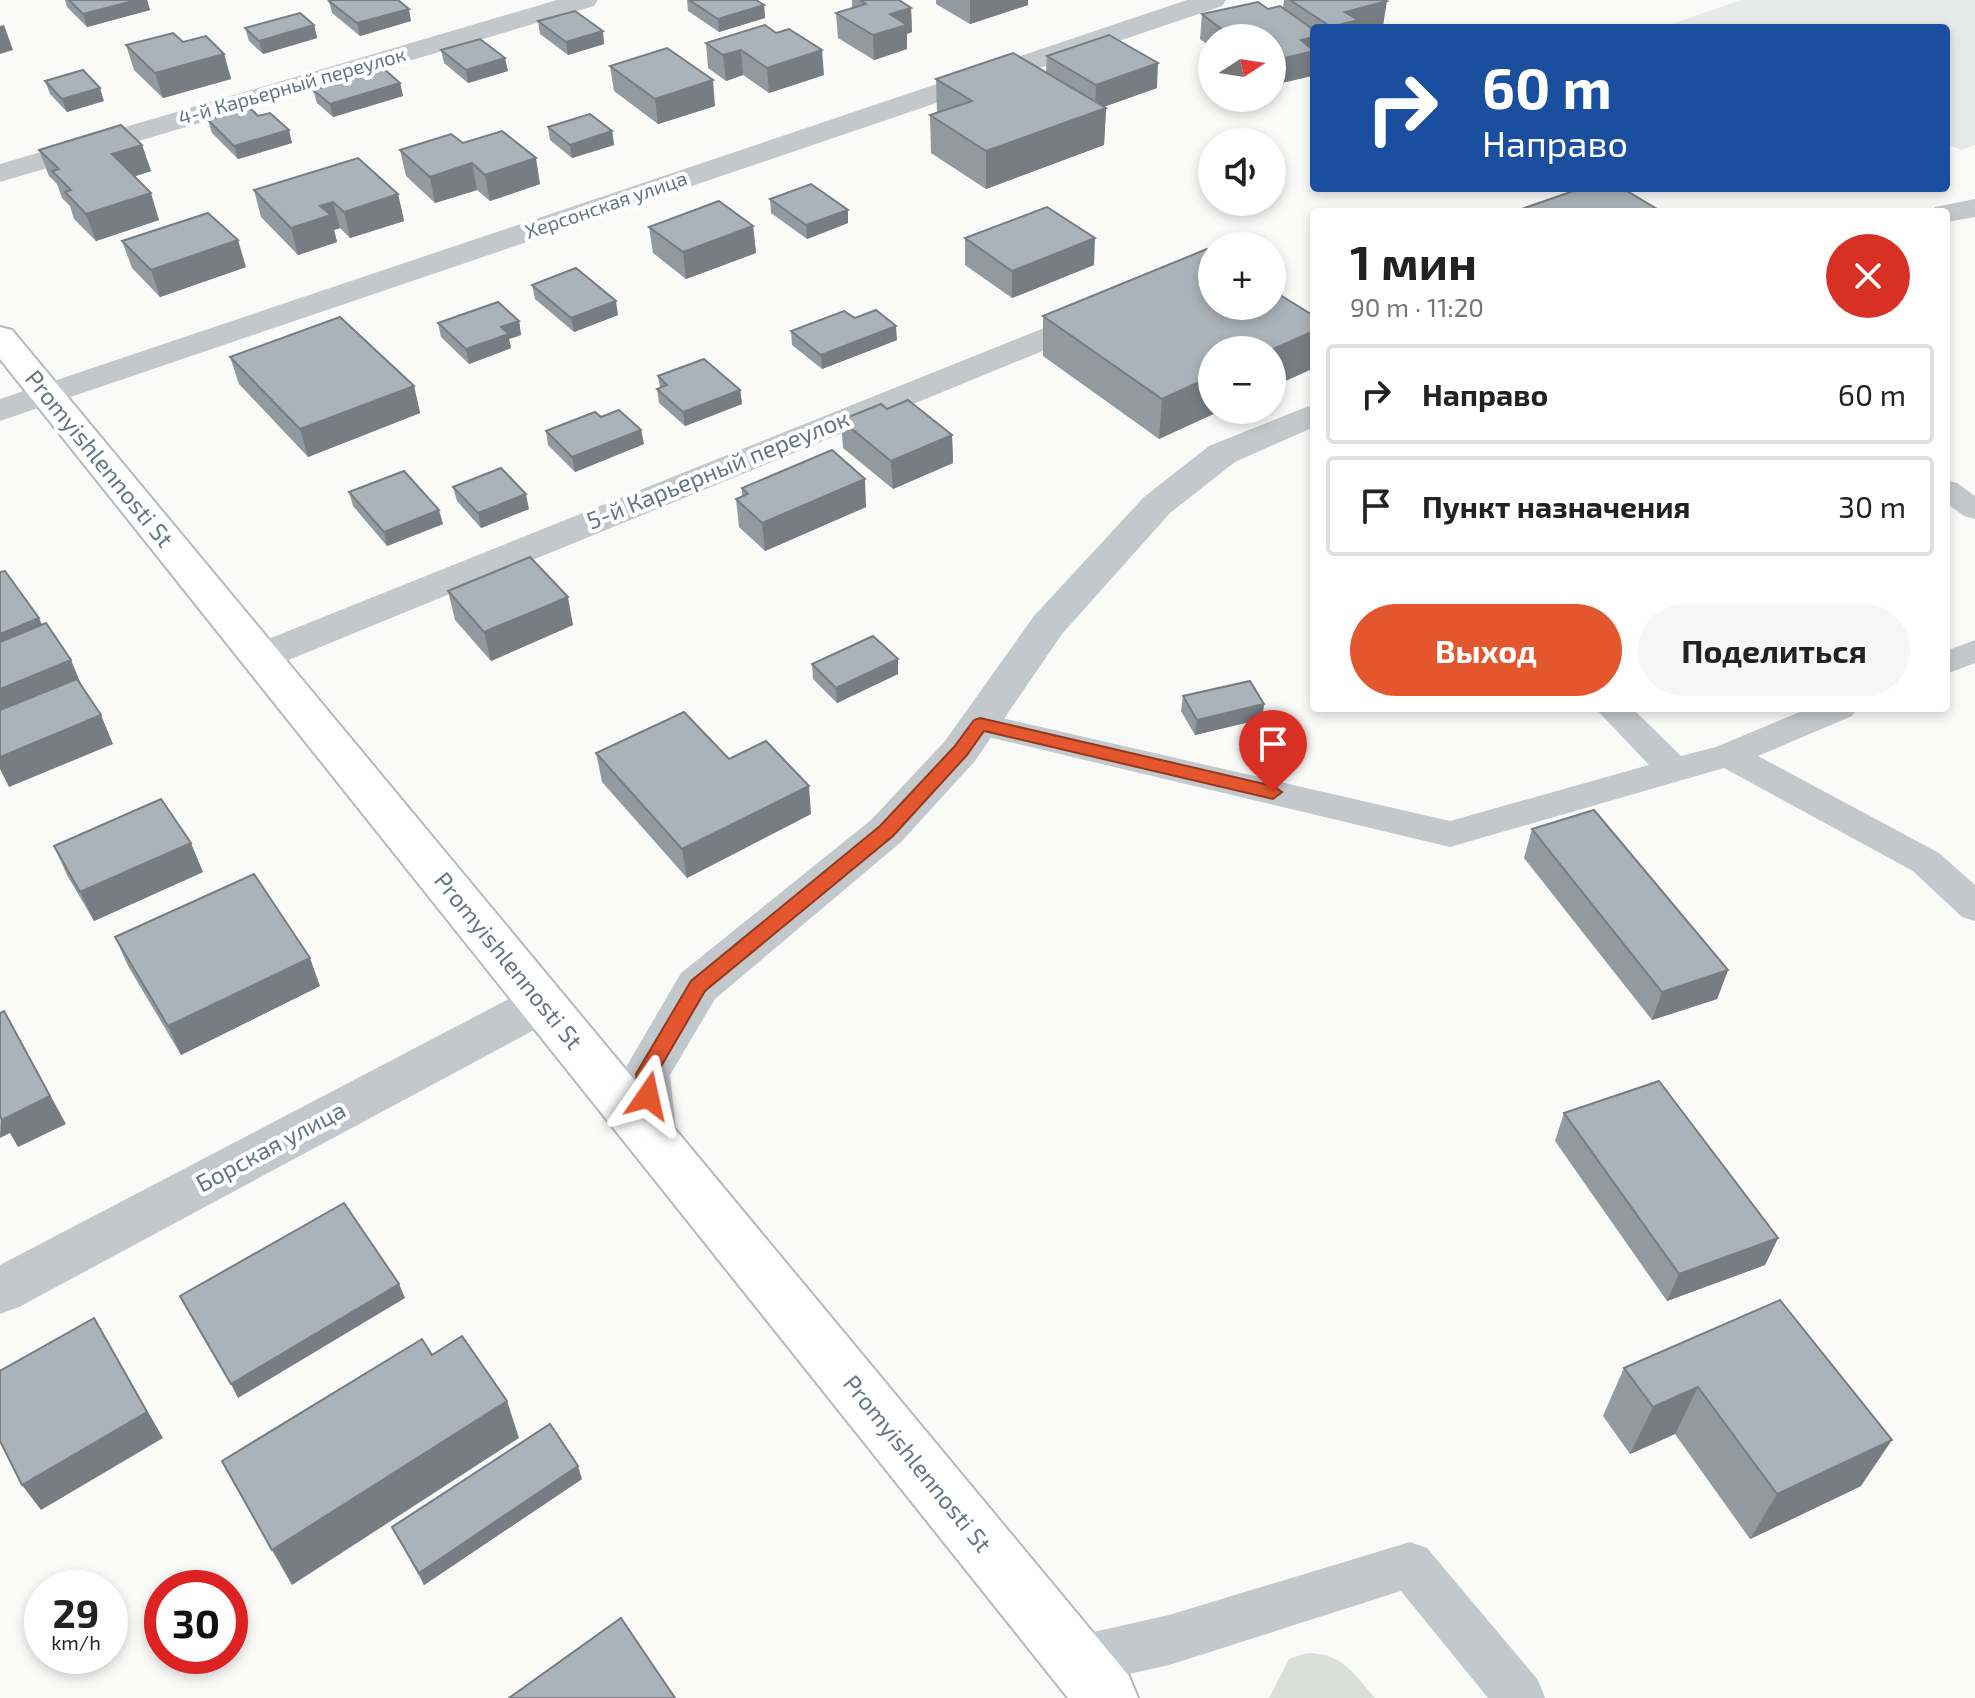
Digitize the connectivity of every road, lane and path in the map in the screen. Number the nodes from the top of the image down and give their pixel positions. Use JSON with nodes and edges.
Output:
{"nodes":[{"id":1,"x":585,"y":0,"type":"edge"},
{"id":2,"x":1210,"y":0,"type":"edge"},
{"id":3,"x":0,"y":173,"type":"edge"},
{"id":4,"x":1975,"y":208,"type":"edge"},
{"id":5,"x":1950,"y":212,"type":"edge"},
{"id":6,"x":1132,"y":302,"type":"edge"},
{"id":7,"x":0,"y":337,"type":"edge"},
{"id":8,"x":47,"y":395,"type":"junction"},
{"id":9,"x":0,"y":411,"type":"edge"},
{"id":10,"x":1310,"y":416,"type":"edge"},
{"id":11,"x":1950,"y":492,"type":"edge"},
{"id":12,"x":1975,"y":510,"type":"edge"},
{"id":13,"x":1975,"y":651,"type":"edge"},
{"id":14,"x":260,"y":657,"type":"junction"},
{"id":15,"x":1950,"y":661,"type":"edge"},
{"id":16,"x":1616,"y":712,"type":"edge"},
{"id":17,"x":1830,"y":712,"type":"edge"},
{"id":18,"x":980,"y":724,"type":"junction"},
{"id":19,"x":1728,"y":755,"type":"junction"},
{"id":20,"x":1674,"y":770,"type":"junction"},
{"id":21,"x":1975,"y":907,"type":"edge"},
{"id":22,"x":543,"y":1003,"type":"junction"},
{"id":23,"x":652,"y":1138,"type":"junction"},
{"id":24,"x":0,"y":1291,"type":"edge"},
{"id":25,"x":1076,"y":1661,"type":"junction"},
{"id":26,"x":1107,"y":1698,"type":"edge"},
{"id":27,"x":1520,"y":1698,"type":"edge"}],
"edges":[{"from":1,"to":3,"type":"street","name":"4-й Карьерный переулок"},
{"from":2,"to":8,"type":"street","name":"Херсонская улица"},
{"from":4,"to":5,"type":"street"},
{"from":6,"to":14,"type":"street","name":"5-й Карьерный переулок"},
{"from":7,"to":8,"type":"main road","name":"Promyishlennosti St"},
{"from":8,"to":9,"type":"street","name":"Херсонская улица"},
{"from":8,"to":14,"type":"main road","name":"Promyishlennosti St"},
{"from":10,"to":18,"type":"street"},
{"from":11,"to":12,"type":"lane"},
{"from":13,"to":15,"type":"lane"},
{"from":14,"to":22,"type":"main road","name":"Promyishlennosti St"},
{"from":16,"to":20,"type":"lane"},
{"from":17,"to":19,"type":"lane"},
{"from":18,"to":20,"type":"lane"},
{"from":18,"to":23,"type":"street"},
{"from":19,"to":20,"type":"lane"},
{"from":19,"to":21,"type":"lane"},
{"from":22,"to":23,"type":"main road","name":"Promyishlennosti St"},
{"from":22,"to":24,"type":"street","name":"Борская улица"},
{"from":23,"to":25,"type":"main road","name":"Promyishlennosti St"},
{"from":25,"to":26,"type":"main road","name":"Promyishlennosti St"},
{"from":25,"to":27,"type":"lane"}]}
